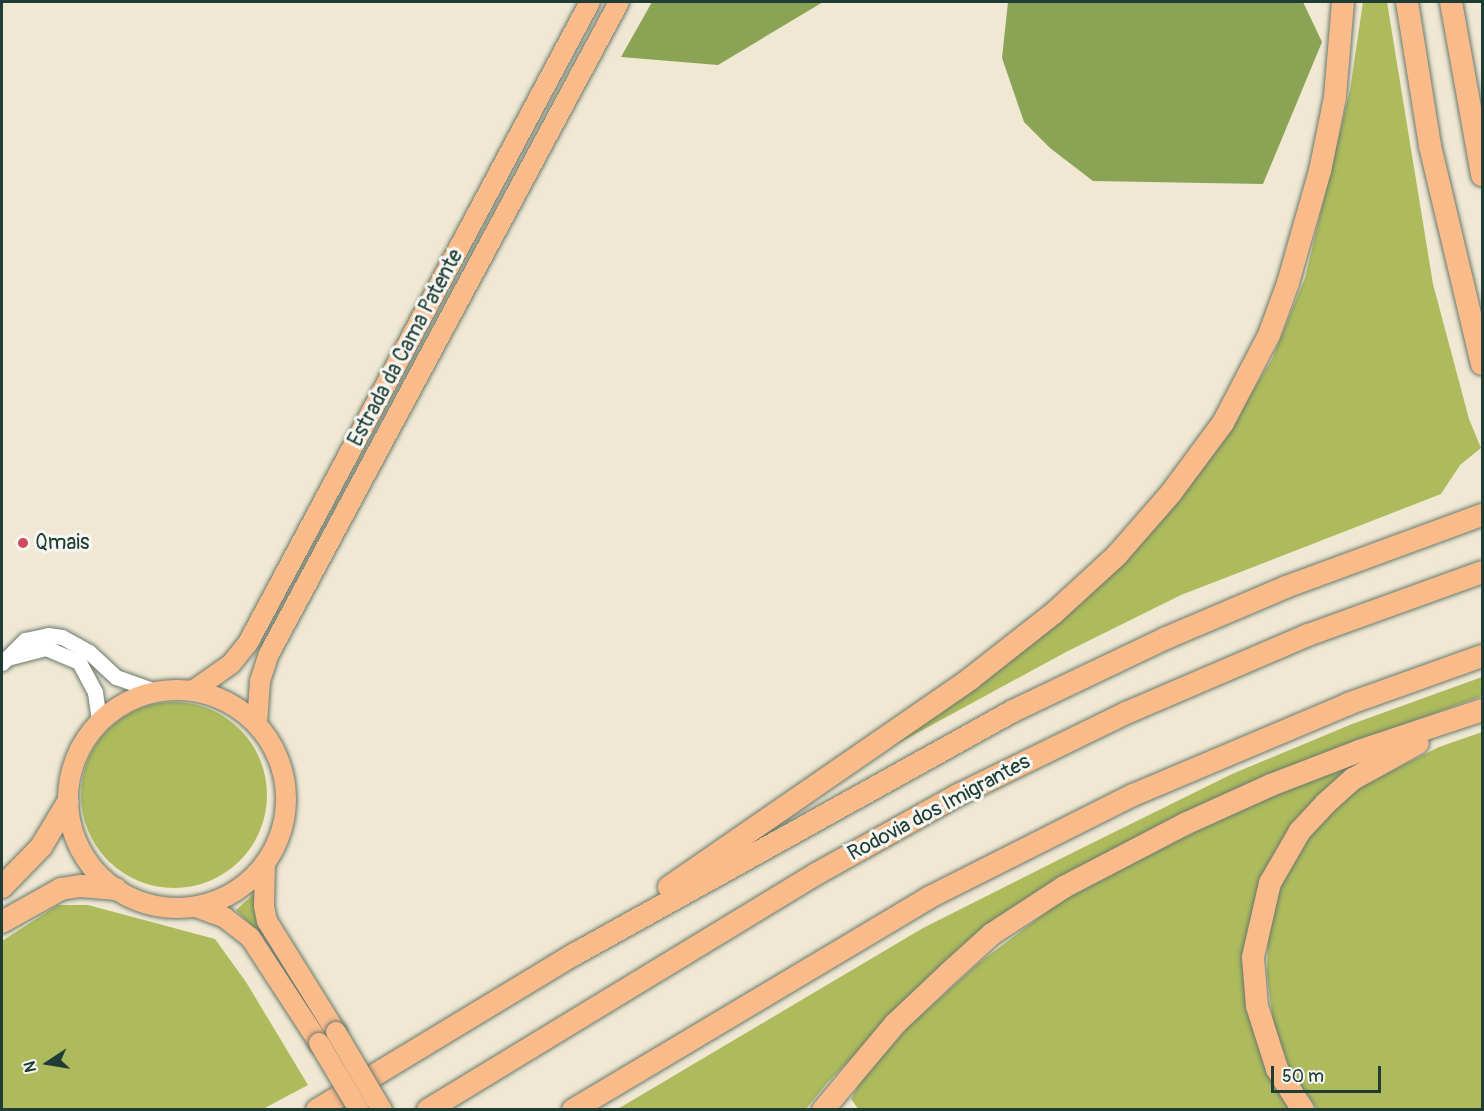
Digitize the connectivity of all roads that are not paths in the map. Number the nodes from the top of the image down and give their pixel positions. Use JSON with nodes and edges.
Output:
{"nodes":[{"id":1,"x":590,"y":2,"type":"edge"},
{"id":2,"x":619,"y":2,"type":"edge"},
{"id":3,"x":1343,"y":2,"type":"edge"},
{"id":4,"x":1407,"y":2,"type":"edge"},
{"id":5,"x":1451,"y":2,"type":"edge"},
{"id":6,"x":1482,"y":175,"type":"edge"},
{"id":7,"x":1482,"y":364,"type":"edge"},
{"id":8,"x":1482,"y":515,"type":"edge"},
{"id":9,"x":1482,"y":572,"type":"edge"},
{"id":10,"x":1482,"y":656,"type":"edge"},
{"id":11,"x":4,"y":661,"type":"edge"},
{"id":12,"x":194,"y":690,"type":"junction"},
{"id":13,"x":155,"y":691,"type":"junction"},
{"id":14,"x":1482,"y":711,"type":"edge"},
{"id":15,"x":99,"y":722,"type":"junction"},
{"id":16,"x":257,"y":724,"type":"junction"},
{"id":17,"x":68,"y":802,"type":"junction"},
{"id":18,"x":265,"y":864,"type":"junction"},
{"id":19,"x":2,"y":887,"type":"edge"},
{"id":20,"x":116,"y":889,"type":"junction"},
{"id":21,"x":196,"y":907,"type":"junction"},
{"id":22,"x":2,"y":922,"type":"edge"},
{"id":23,"x":575,"y":954,"type":"junction"},
{"id":24,"x":317,"y":1110,"type":"edge"},
{"id":25,"x":359,"y":1110,"type":"edge"},
{"id":26,"x":382,"y":1110,"type":"edge"},
{"id":27,"x":428,"y":1110,"type":"edge"},
{"id":28,"x":573,"y":1110,"type":"edge"},
{"id":29,"x":823,"y":1110,"type":"edge"},
{"id":30,"x":1303,"y":1110,"type":"edge"}],
"edges":[{"from":1,"to":12,"type":"main road","name":"Estrada da Cama Patente"},
{"from":2,"to":16,"type":"main road","name":"Estrada da Cama Patente"},
{"from":3,"to":23,"type":"highway"},
{"from":4,"to":7,"type":"highway"},
{"from":5,"to":6,"type":"highway"},
{"from":8,"to":23,"type":"highway"},
{"from":9,"to":27,"type":"highway","name":"Rodovia dos Imigrantes"},
{"from":10,"to":28,"type":"highway"},
{"from":11,"to":13,"type":"street"},
{"from":11,"to":15,"type":"street"},
{"from":12,"to":13,"type":"main road"},
{"from":12,"to":16,"type":"main road"},
{"from":13,"to":15,"type":"main road"},
{"from":14,"to":29,"type":"highway"},
{"from":14,"to":30,"type":"highway"},
{"from":15,"to":17,"type":"main road"},
{"from":16,"to":18,"type":"main road"},
{"from":17,"to":19,"type":"highway"},
{"from":17,"to":20,"type":"main road"},
{"from":18,"to":21,"type":"main road"},
{"from":18,"to":26,"type":"main road","bridge":true},
{"from":20,"to":21,"type":"main road"},
{"from":20,"to":22,"type":"highway"},
{"from":21,"to":25,"type":"main road","bridge":true},
{"from":23,"to":24,"type":"highway"}]}
